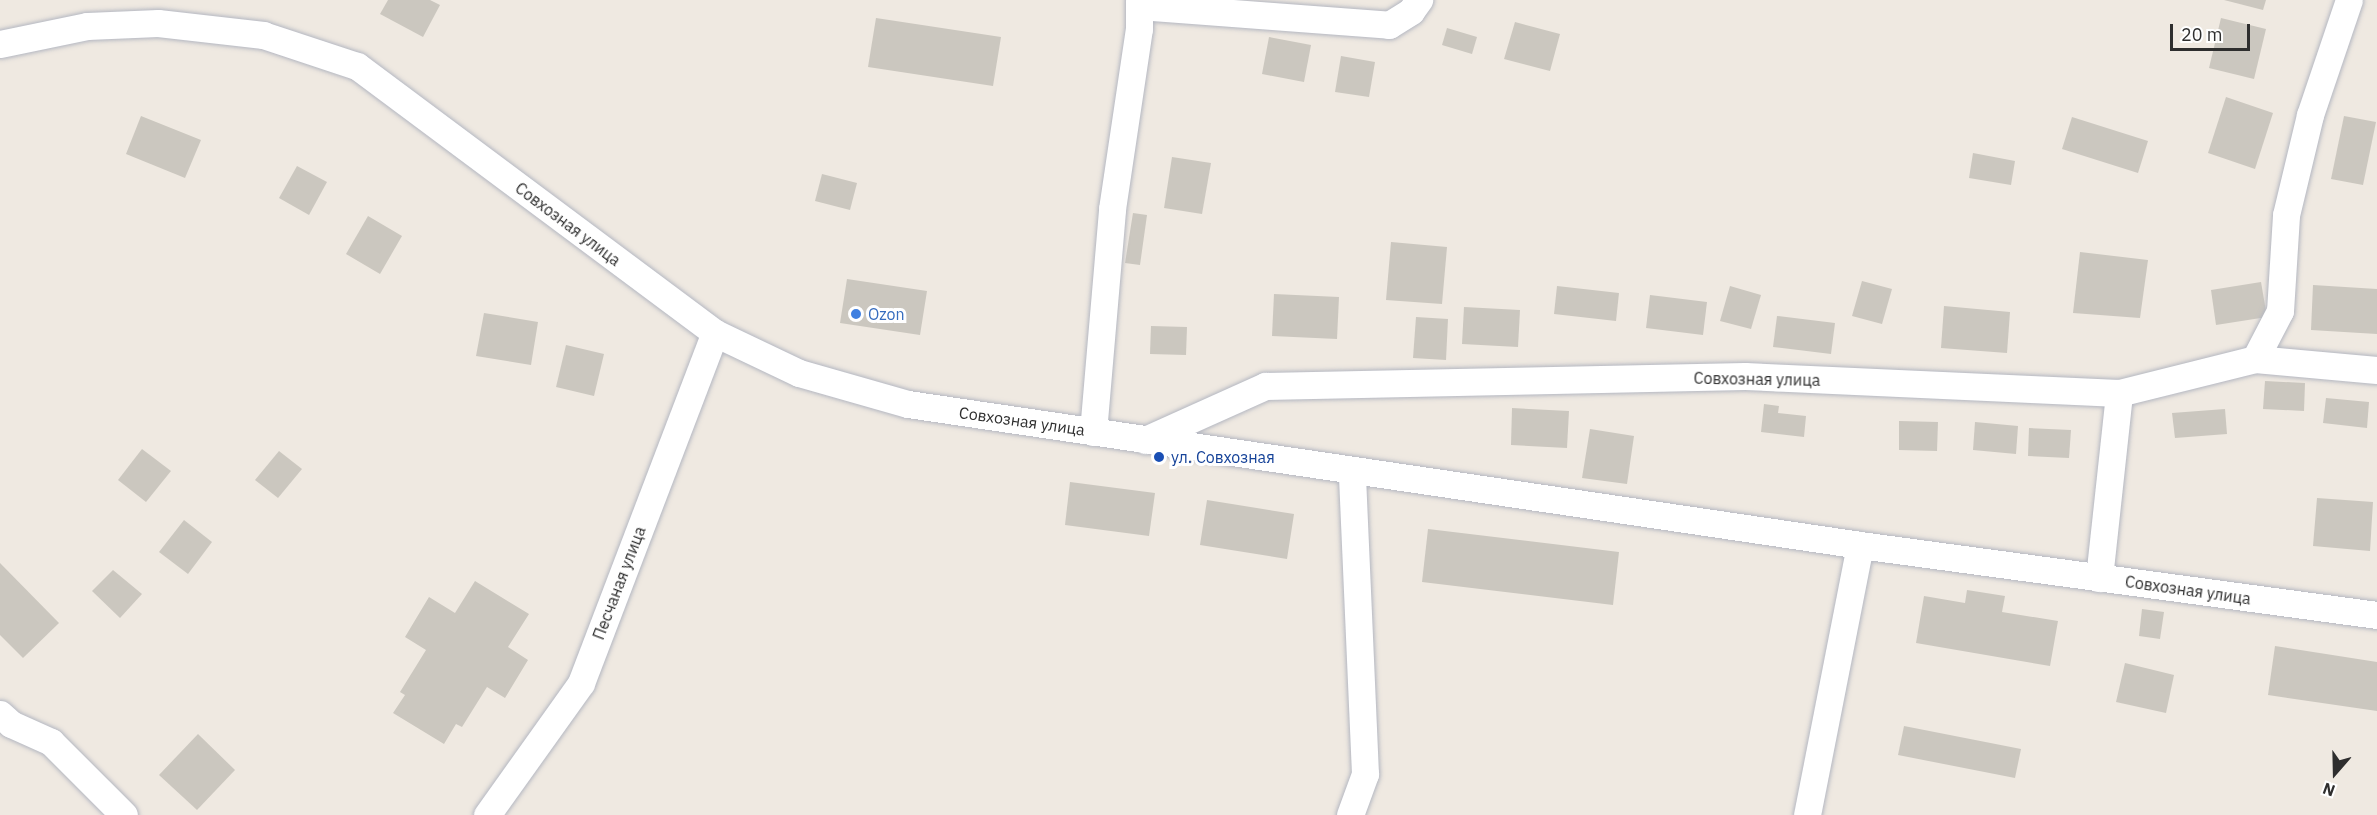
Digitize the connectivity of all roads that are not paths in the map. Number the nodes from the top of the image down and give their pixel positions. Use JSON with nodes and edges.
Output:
{"nodes":[{"id":1,"x":1303,"y":0,"type":"edge"},
{"id":2,"x":1419,"y":0,"type":"edge"},
{"id":3,"x":2349,"y":0,"type":"edge"},
{"id":4,"x":1139,"y":3,"type":"edge"},
{"id":5,"x":1269,"y":17,"type":"junction"},
{"id":6,"x":0,"y":44,"type":"edge"},
{"id":7,"x":715,"y":333,"type":"junction"},
{"id":8,"x":2256,"y":359,"type":"junction"},
{"id":9,"x":2377,"y":370,"type":"edge"},
{"id":10,"x":2119,"y":393,"type":"junction"},
{"id":11,"x":1094,"y":432,"type":"junction"},
{"id":12,"x":1145,"y":440,"type":"junction"},
{"id":13,"x":1352,"y":471,"type":"junction"},
{"id":14,"x":1860,"y":545,"type":"junction"},
{"id":15,"x":2099,"y":578,"type":"junction"},
{"id":16,"x":2377,"y":615,"type":"edge"},
{"id":17,"x":0,"y":714,"type":"edge"},
{"id":18,"x":511,"y":781,"type":"junction"},
{"id":19,"x":124,"y":815,"type":"edge"},
{"id":20,"x":487,"y":815,"type":"edge"},
{"id":21,"x":516,"y":815,"type":"edge"},
{"id":22,"x":1350,"y":815,"type":"edge"},
{"id":23,"x":1807,"y":815,"type":"edge"}],
"edges":[{"from":1,"to":5,"type":"street"},
{"from":2,"to":5,"type":"street"},
{"from":3,"to":8,"type":"street"},
{"from":4,"to":5,"type":"street"},
{"from":4,"to":11,"type":"street"},
{"from":6,"to":7,"type":"street","name":"Совхозная улица"},
{"from":7,"to":11,"type":"street","name":"Совхозная улица"},
{"from":7,"to":18,"type":"street","name":"Песчаная улица"},
{"from":8,"to":9,"type":"street","name":"Совхозная улица"},
{"from":8,"to":10,"type":"street","name":"Совхозная улица"},
{"from":10,"to":12,"type":"street","name":"Совхозная улица"},
{"from":10,"to":15,"type":"street"},
{"from":11,"to":12,"type":"street","name":"Совхозная улица"},
{"from":12,"to":13,"type":"street","name":"Совхозная улица"},
{"from":13,"to":14,"type":"street","name":"Совхозная улица"},
{"from":13,"to":22,"type":"street"},
{"from":14,"to":15,"type":"street","name":"Совхозная улица"},
{"from":14,"to":23,"type":"street"},
{"from":15,"to":16,"type":"street","name":"Совхозная улица"},
{"from":17,"to":19,"type":"street"},
{"from":18,"to":20,"type":"street","name":"Песчаная улица"},
{"from":18,"to":21,"type":"street"}]}
